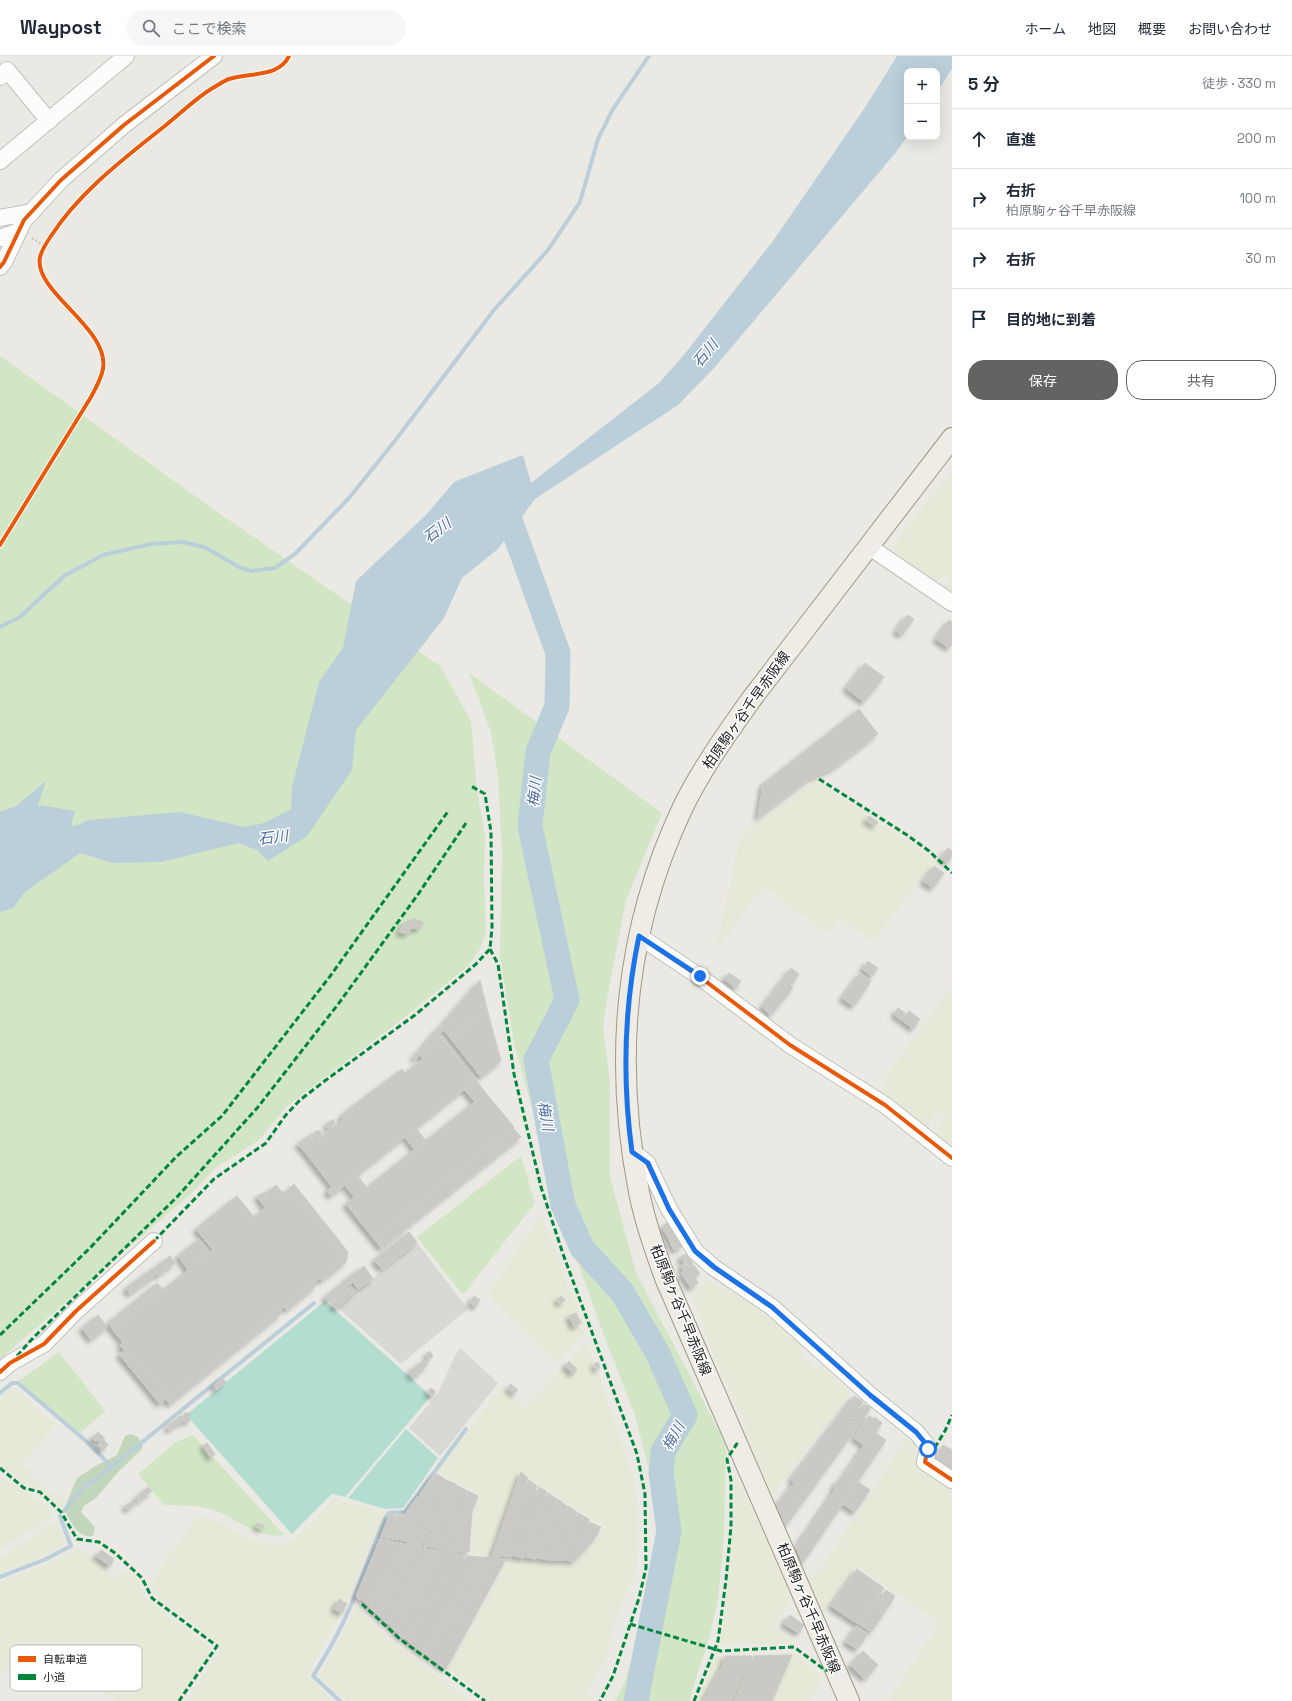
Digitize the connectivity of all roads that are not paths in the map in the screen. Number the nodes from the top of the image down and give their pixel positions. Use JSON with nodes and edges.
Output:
{"nodes":[{"id":1,"x":126,"y":56,"type":"edge"},
{"id":2,"x":214,"y":56,"type":"edge"},
{"id":3,"x":0,"y":77,"type":"edge"},
{"id":4,"x":49,"y":121,"type":"junction"},
{"id":5,"x":0,"y":161,"type":"edge"},
{"id":6,"x":32,"y":212,"type":"junction"},
{"id":7,"x":0,"y":218,"type":"edge"},
{"id":8,"x":19,"y":231,"type":"junction"},
{"id":9,"x":0,"y":238,"type":"edge"},
{"id":10,"x":0,"y":267,"type":"edge"},
{"id":11,"x":952,"y":438,"type":"edge"},
{"id":12,"x":868,"y":546,"type":"junction"},
{"id":13,"x":952,"y":603,"type":"edge"},
{"id":14,"x":639,"y":936,"type":"junction"},
{"id":15,"x":632,"y":1152,"type":"junction"},
{"id":16,"x":952,"y":1158,"type":"edge"},
{"id":17,"x":154,"y":1242,"type":"dead end"},
{"id":18,"x":0,"y":1372,"type":"edge"},
{"id":19,"x":952,"y":1480,"type":"edge"},
{"id":20,"x":849,"y":1701,"type":"edge"}],
"edges":[{"from":1,"to":4,"type":"street"},
{"from":2,"to":6,"type":"street"},
{"from":3,"to":4,"type":"street"},
{"from":4,"to":5,"type":"street"},
{"from":6,"to":7,"type":"street"},
{"from":6,"to":8,"type":"street"},
{"from":8,"to":9,"type":"street"},
{"from":8,"to":10,"type":"street"},
{"from":11,"to":12,"type":"main road","name":"柏原駒ヶ谷千早赤阪線"},
{"from":12,"to":13,"type":"street"},
{"from":12,"to":14,"type":"main road","name":"柏原駒ヶ谷千早赤阪線"},
{"from":14,"to":15,"type":"main road","name":"柏原駒ヶ谷千早赤阪線"},
{"from":14,"to":16,"type":"street"},
{"from":15,"to":19,"type":"street"},
{"from":15,"to":20,"type":"main road","name":"柏原駒ヶ谷千早赤阪線"},
{"from":17,"to":18,"type":"street"}]}
